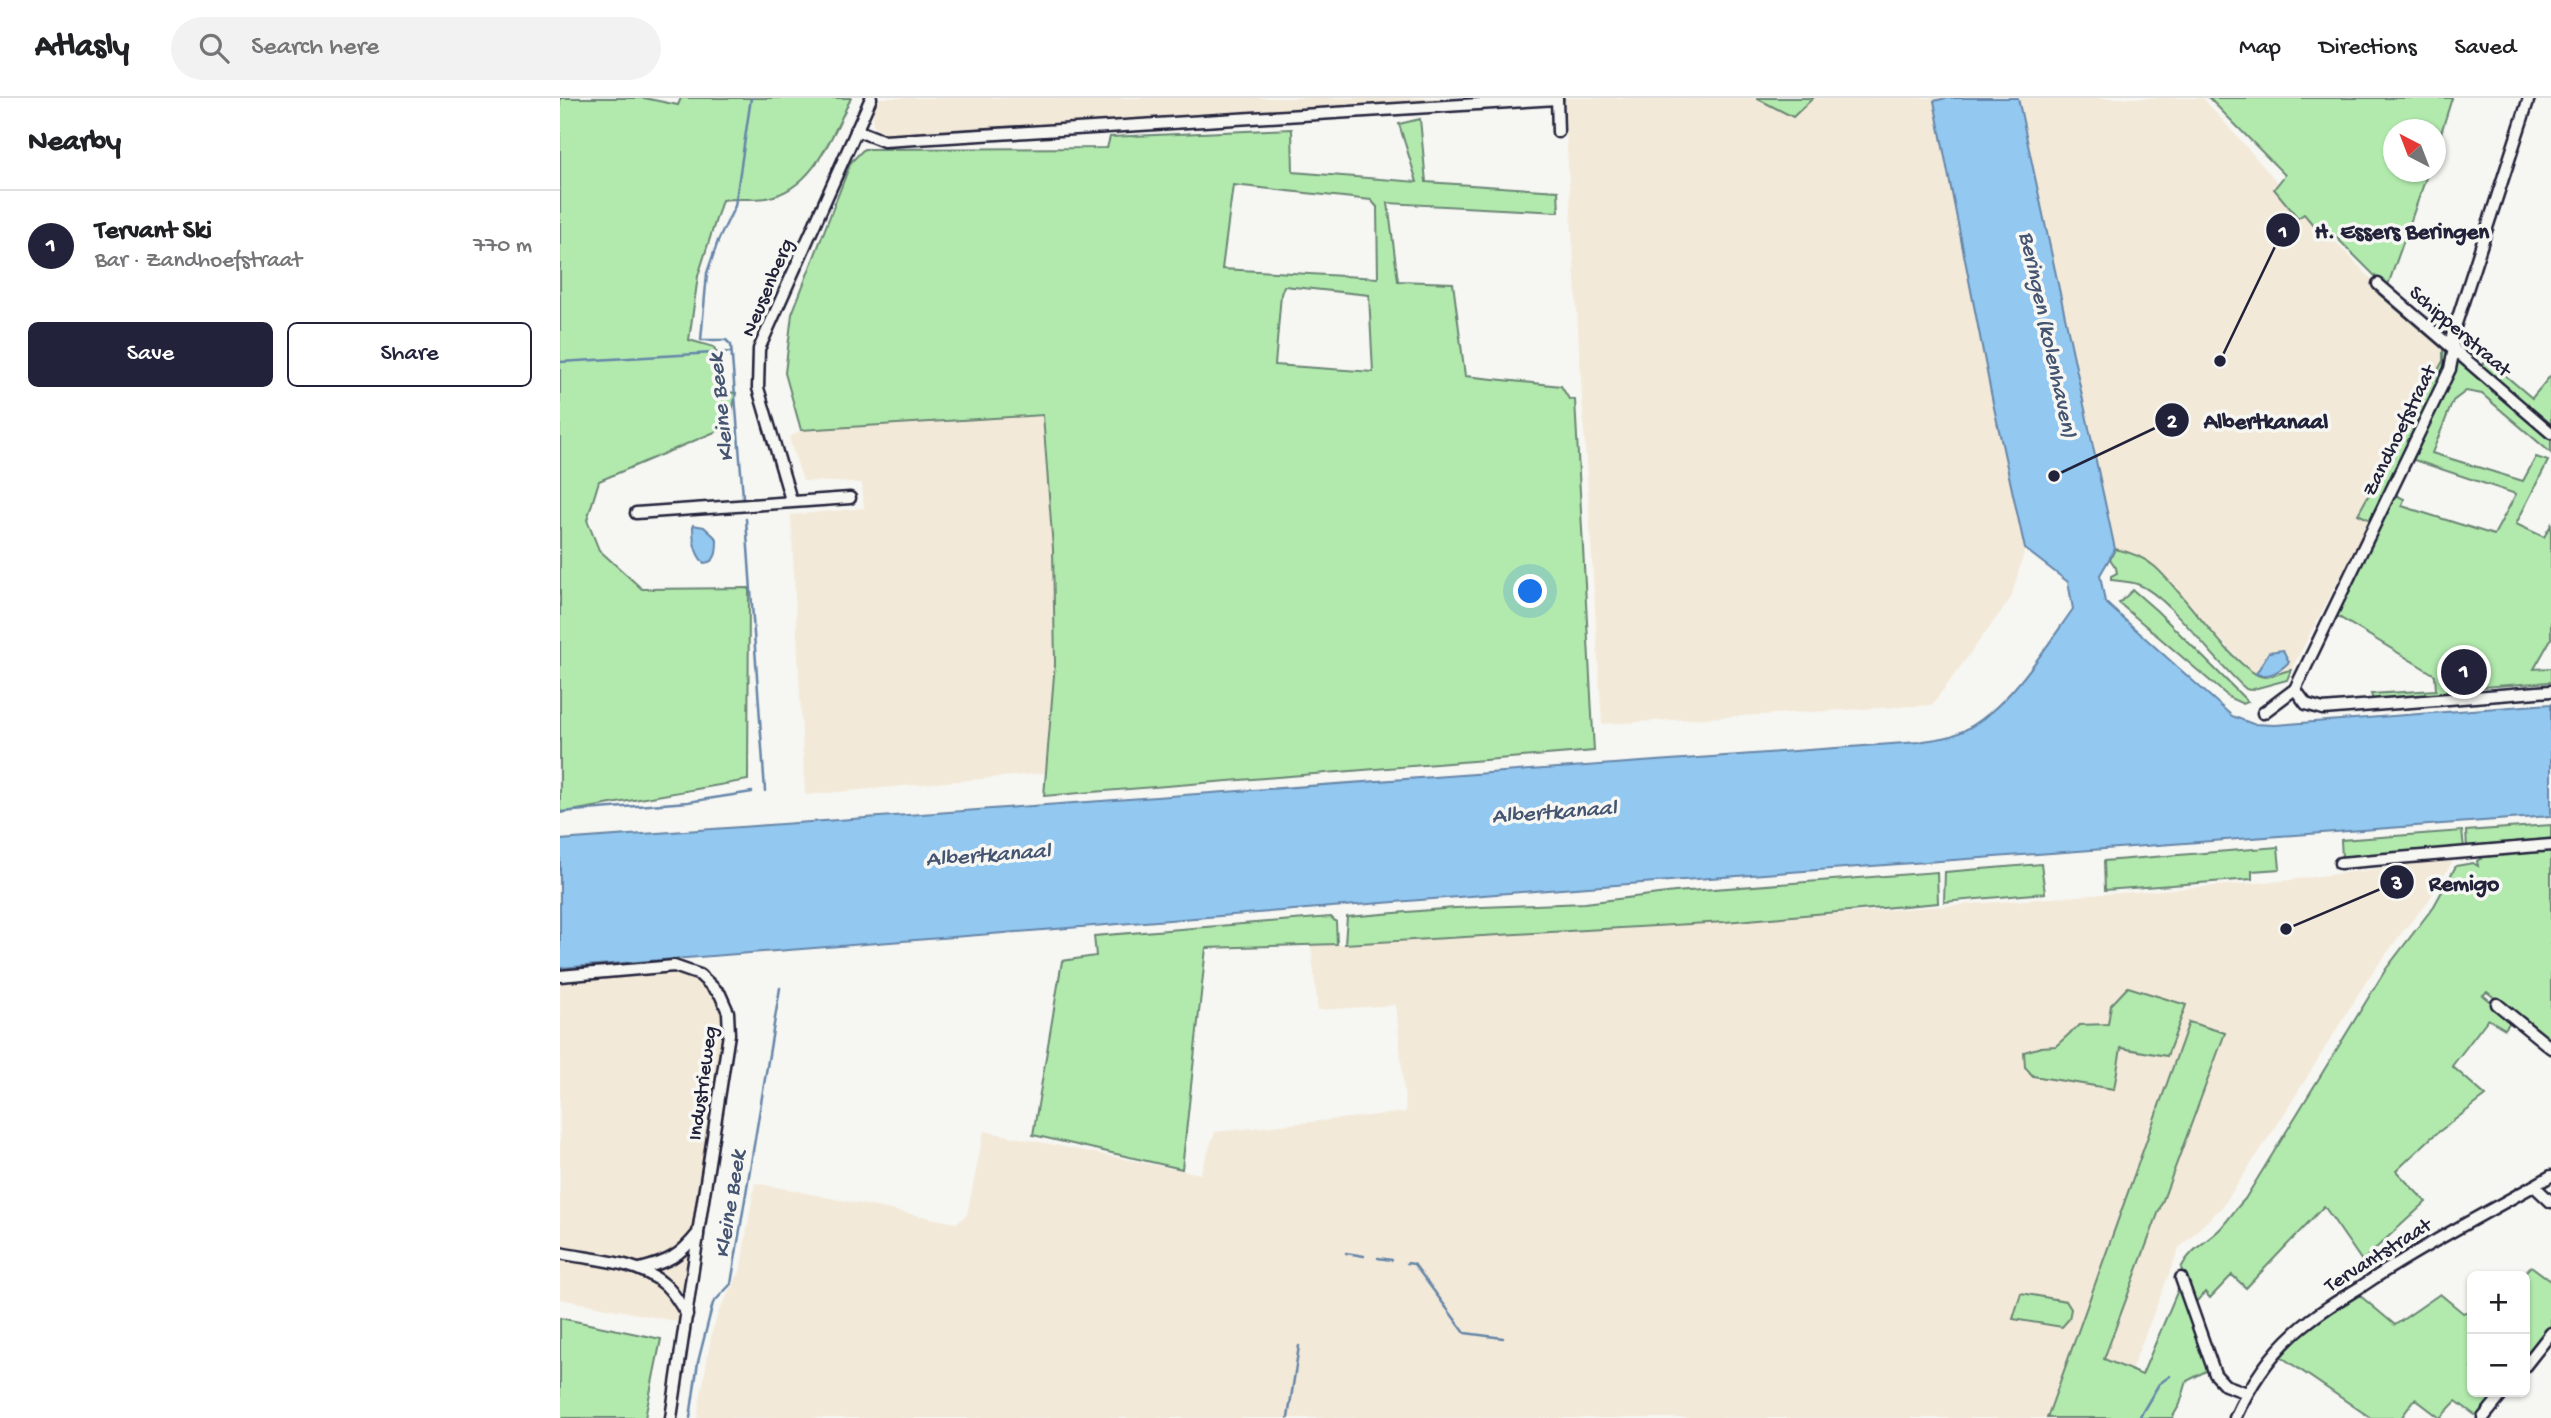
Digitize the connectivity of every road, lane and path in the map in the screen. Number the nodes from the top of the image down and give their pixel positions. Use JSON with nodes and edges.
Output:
{"nodes":[{"id":1,"x":871,"y":98,"type":"edge"},
{"id":2,"x":1558,"y":98,"type":"edge"},
{"id":3,"x":2529,"y":98,"type":"edge"},
{"id":4,"x":856,"y":130,"type":"junction"},
{"id":5,"x":1558,"y":132,"type":"dead end"},
{"id":6,"x":2378,"y":284,"type":"dead end"},
{"id":7,"x":2454,"y":348,"type":"junction"},
{"id":8,"x":2551,"y":433,"type":"edge"},
{"id":9,"x":850,"y":498,"type":"dead end"},
{"id":10,"x":791,"y":500,"type":"junction"},
{"id":11,"x":636,"y":513,"type":"dead end"},
{"id":12,"x":2295,"y":689,"type":"junction"},
{"id":13,"x":2551,"y":691,"type":"edge"},
{"id":14,"x":2263,"y":713,"type":"dead end"},
{"id":15,"x":2551,"y":845,"type":"edge"},
{"id":16,"x":2340,"y":863,"type":"dead end"},
{"id":17,"x":560,"y":976,"type":"edge"},
{"id":18,"x":2497,"y":1004,"type":"dead end"},
{"id":19,"x":2551,"y":1048,"type":"edge"},
{"id":20,"x":2551,"y":1176,"type":"edge"},
{"id":21,"x":2534,"y":1186,"type":"junction"},
{"id":22,"x":2551,"y":1202,"type":"edge"},
{"id":23,"x":698,"y":1233,"type":"junction"},
{"id":24,"x":560,"y":1253,"type":"edge"},
{"id":25,"x":640,"y":1269,"type":"junction"},
{"id":26,"x":2181,"y":1278,"type":"dead end"},
{"id":27,"x":687,"y":1315,"type":"junction"},
{"id":28,"x":2551,"y":1333,"type":"edge"},
{"id":29,"x":2530,"y":1360,"type":"edge"},
{"id":30,"x":2247,"y":1393,"type":"junction"},
{"id":31,"x":2500,"y":1397,"type":"edge"},
{"id":32,"x":671,"y":1418,"type":"edge"},
{"id":33,"x":2235,"y":1418,"type":"edge"},
{"id":34,"x":2483,"y":1418,"type":"edge"}],
"edges":[{"from":1,"to":4,"type":"street","name":"Neusenberg"},
{"from":2,"to":4,"type":"street"},
{"from":2,"to":5,"type":"street"},
{"from":3,"to":7,"type":"street","name":"Zandhoefstraat"},
{"from":4,"to":10,"type":"street","name":"Neusenberg"},
{"from":6,"to":7,"type":"street","name":"Schipperstraat"},
{"from":7,"to":8,"type":"street","name":"Schipperstraat"},
{"from":7,"to":12,"type":"street","name":"Zandhoefstraat"},
{"from":9,"to":10,"type":"street"},
{"from":10,"to":11,"type":"street"},
{"from":12,"to":13,"type":"street"},
{"from":12,"to":14,"type":"street","name":"Zandhoefstraat"},
{"from":15,"to":16,"type":"street"},
{"from":17,"to":23,"type":"street","name":"Industrieweg"},
{"from":18,"to":19,"type":"street"},
{"from":20,"to":21,"type":"street","name":"Tervantstraat"},
{"from":21,"to":22,"type":"street"},
{"from":21,"to":30,"type":"street","name":"Tervantstraat"},
{"from":23,"to":25,"type":"street"},
{"from":23,"to":27,"type":"street","name":"Industrieweg"},
{"from":24,"to":25,"type":"street"},
{"from":25,"to":27,"type":"street"},
{"from":26,"to":30,"type":"street"},
{"from":27,"to":32,"type":"street","name":"Industrieweg"},
{"from":28,"to":29,"type":"street"},
{"from":30,"to":33,"type":"street","name":"Tervantstraat"},
{"from":31,"to":34,"type":"street"}]}
